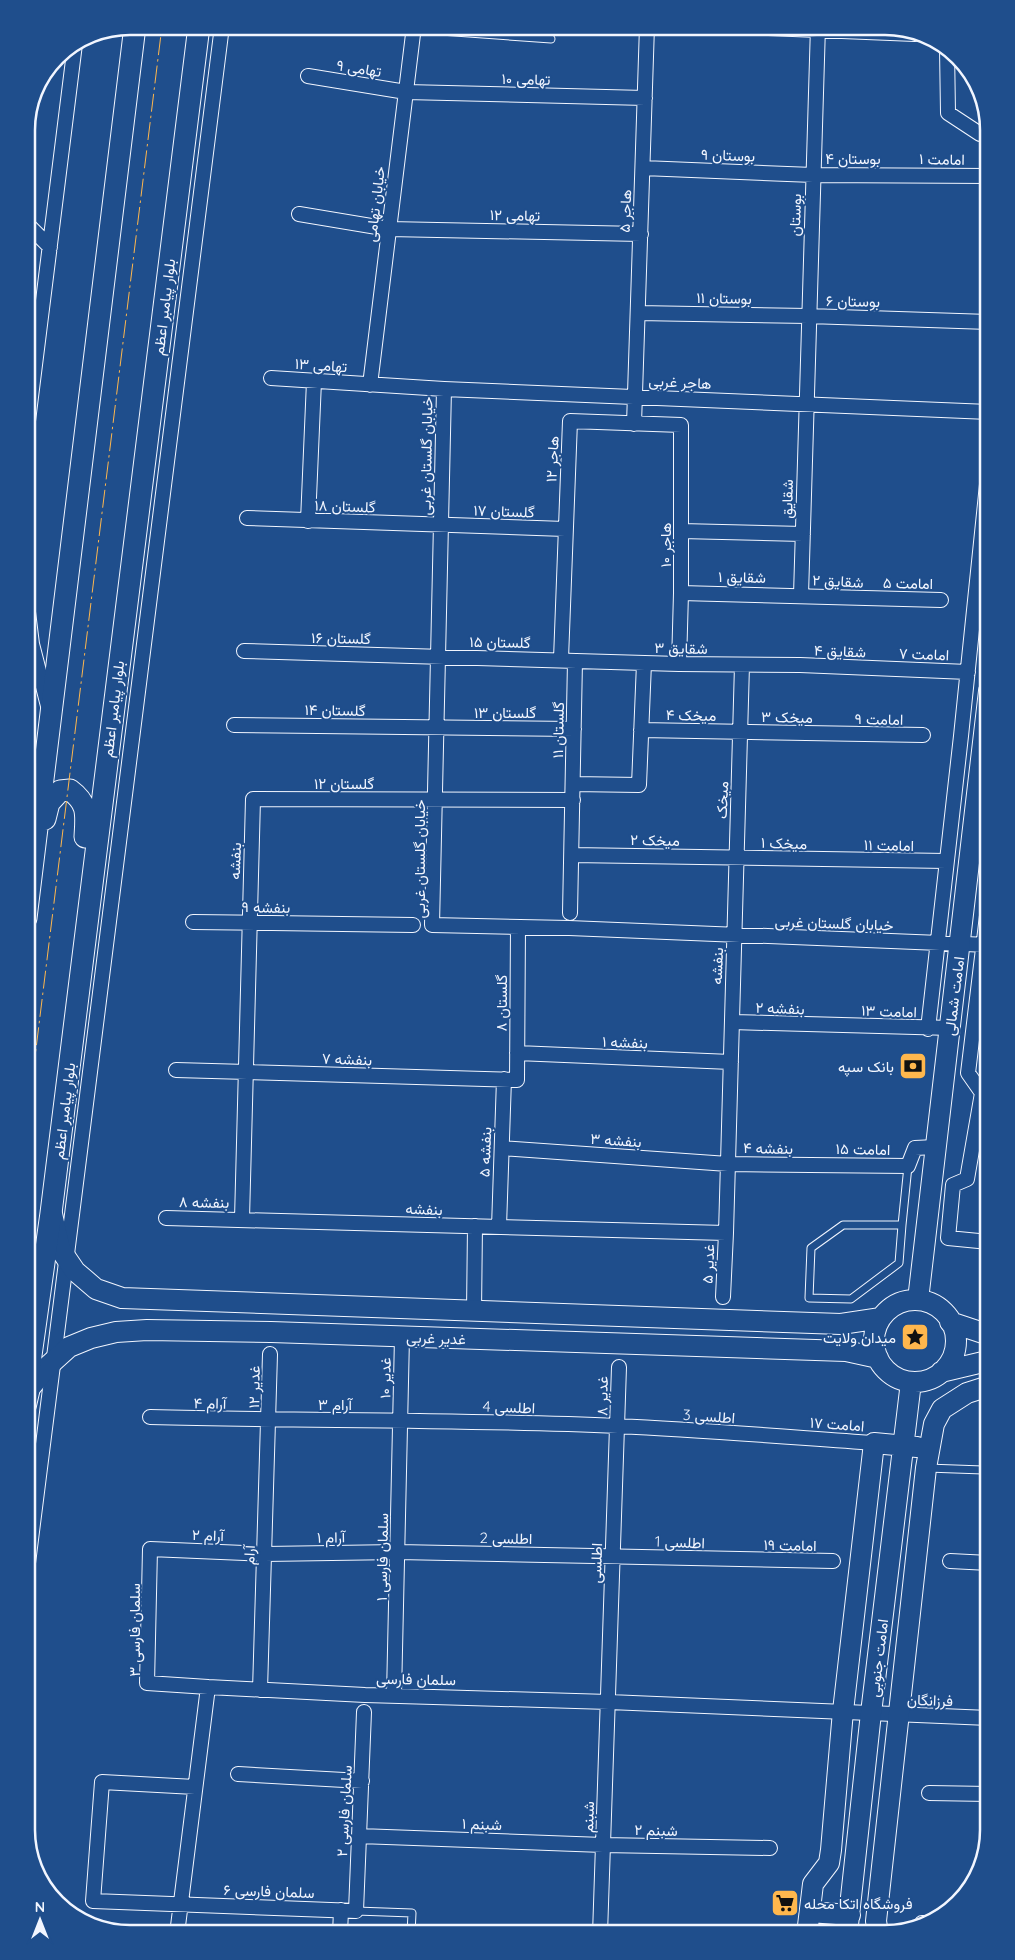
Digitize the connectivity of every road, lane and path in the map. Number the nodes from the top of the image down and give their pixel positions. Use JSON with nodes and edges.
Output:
{"nodes":[{"id":1,"x":134,"y":35,"type":"edge"},
{"id":2,"x":198,"y":35,"type":"edge"},
{"id":3,"x":221,"y":35,"type":"edge"},
{"id":4,"x":413,"y":35,"type":"edge"},
{"id":5,"x":501,"y":35,"type":"edge"},
{"id":6,"x":647,"y":35,"type":"edge"},
{"id":7,"x":817,"y":35,"type":"edge"},
{"id":8,"x":551,"y":39,"type":"dead end"},
{"id":9,"x":74,"y":54,"type":"edge"},
{"id":10,"x":947,"y":57,"type":"edge"},
{"id":11,"x":308,"y":76,"type":"dead end"},
{"id":12,"x":406,"y":92,"type":"junction"},
{"id":13,"x":645,"y":98,"type":"junction"},
{"id":14,"x":980,"y":134,"type":"edge"},
{"id":15,"x":643,"y":168,"type":"junction"},
{"id":16,"x":813,"y":175,"type":"junction"},
{"id":17,"x":894,"y":175,"type":"joint"},
{"id":18,"x":980,"y":176,"type":"edge"},
{"id":19,"x":299,"y":214,"type":"dead end"},
{"id":20,"x":389,"y":229,"type":"junction"},
{"id":21,"x":35,"y":232,"type":"edge"},
{"id":22,"x":640,"y":234,"type":"junction"},
{"id":23,"x":50,"y":247,"type":"junction"},
{"id":24,"x":638,"y":313,"type":"junction"},
{"id":25,"x":808,"y":316,"type":"junction"},
{"id":26,"x":980,"y":322,"type":"edge"},
{"id":27,"x":35,"y":366,"type":"edge"},
{"id":28,"x":271,"y":378,"type":"dead end"},
{"id":29,"x":314,"y":381,"type":"junction"},
{"id":30,"x":370,"y":385,"type":"junction"},
{"id":31,"x":444,"y":389,"type":"junction"},
{"id":32,"x":636,"y":396,"type":"junction"},
{"id":33,"x":806,"y":404,"type":"junction"},
{"id":34,"x":980,"y":412,"type":"edge"},
{"id":35,"x":634,"y":424,"type":"junction"},
{"id":36,"x":247,"y":518,"type":"dead end"},
{"id":37,"x":308,"y":521,"type":"junction"},
{"id":38,"x":441,"y":526,"type":"junction"},
{"id":39,"x":565,"y":529,"type":"junction"},
{"id":40,"x":682,"y":531,"type":"junction"},
{"id":41,"x":803,"y":534,"type":"junction"},
{"id":42,"x":980,"y":554,"type":"edge"},
{"id":43,"x":681,"y":592,"type":"junction"},
{"id":44,"x":801,"y":595,"type":"junction"},
{"id":45,"x":874,"y":599,"type":"joint"},
{"id":46,"x":941,"y":600,"type":"dead end"},
{"id":47,"x":244,"y":652,"type":"dead end"},
{"id":48,"x":35,"y":656,"type":"edge"},
{"id":49,"x":438,"y":656,"type":"junction"},
{"id":50,"x":561,"y":659,"type":"junction"},
{"id":51,"x":575,"y":661,"type":"junction"},
{"id":52,"x":644,"y":663,"type":"junction"},
{"id":53,"x":679,"y":664,"type":"junction"},
{"id":54,"x":742,"y":665,"type":"junction"},
{"id":55,"x":800,"y":665,"type":"joint"},
{"id":56,"x":880,"y":668,"type":"joint"},
{"id":57,"x":968,"y":672,"type":"junction"},
{"id":58,"x":51,"y":718,"type":"junction"},
{"id":59,"x":234,"y":725,"type":"dead end"},
{"id":60,"x":436,"y":728,"type":"junction"},
{"id":61,"x":574,"y":729,"type":"junction"},
{"id":62,"x":641,"y":730,"type":"junction"},
{"id":63,"x":740,"y":733,"type":"junction"},
{"id":64,"x":834,"y":734,"type":"joint"},
{"id":65,"x":924,"y":736,"type":"dead end"},
{"id":66,"x":980,"y":770,"type":"edge"},
{"id":67,"x":573,"y":784,"type":"junction"},
{"id":68,"x":253,"y":800,"type":"joint"},
{"id":69,"x":435,"y":800,"type":"junction"},
{"id":70,"x":573,"y":800,"type":"junction"},
{"id":71,"x":35,"y":853,"type":"edge"},
{"id":72,"x":572,"y":855,"type":"junction"},
{"id":73,"x":35,"y":857,"type":"edge"},
{"id":74,"x":737,"y":858,"type":"junction"},
{"id":75,"x":831,"y":860,"type":"joint"},
{"id":76,"x":946,"y":861,"type":"junction"},
{"id":77,"x":570,"y":913,"type":"dead end"},
{"id":78,"x":193,"y":922,"type":"dead end"},
{"id":79,"x":250,"y":923,"type":"junction"},
{"id":80,"x":412,"y":925,"type":"dead end"},
{"id":81,"x":518,"y":927,"type":"junction"},
{"id":82,"x":734,"y":935,"type":"junction"},
{"id":83,"x":938,"y":943,"type":"junction"},
{"id":84,"x":960,"y":944,"type":"junction"},
{"id":85,"x":980,"y":945,"type":"edge"},
{"id":86,"x":83,"y":952,"type":"junction"},
{"id":87,"x":980,"y":988,"type":"edge"},
{"id":88,"x":732,"y":1022,"type":"junction"},
{"id":89,"x":827,"y":1025,"type":"joint"},
{"id":90,"x":951,"y":1028,"type":"junction"},
{"id":91,"x":928,"y":1029,"type":"junction"},
{"id":92,"x":517,"y":1053,"type":"junction"},
{"id":93,"x":731,"y":1062,"type":"junction"},
{"id":94,"x":176,"y":1070,"type":"dead end"},
{"id":95,"x":246,"y":1072,"type":"junction"},
{"id":96,"x":945,"y":1072,"type":"junction"},
{"id":97,"x":968,"y":1073,"type":"junction"},
{"id":98,"x":511,"y":1080,"type":"junction"},
{"id":99,"x":980,"y":1090,"type":"edge"},
{"id":100,"x":980,"y":1104,"type":"edge"},
{"id":101,"x":936,"y":1147,"type":"junction"},
{"id":102,"x":502,"y":1148,"type":"junction"},
{"id":103,"x":728,"y":1164,"type":"junction"},
{"id":104,"x":807,"y":1165,"type":"joint"},
{"id":105,"x":908,"y":1166,"type":"junction"},
{"id":106,"x":51,"y":1213,"type":"junction"},
{"id":107,"x":166,"y":1218,"type":"dead end"},
{"id":108,"x":242,"y":1220,"type":"junction"},
{"id":109,"x":902,"y":1225,"type":"junction"},
{"id":110,"x":475,"y":1226,"type":"junction"},
{"id":111,"x":499,"y":1227,"type":"junction"},
{"id":112,"x":726,"y":1233,"type":"junction"},
{"id":113,"x":980,"y":1241,"type":"edge"},
{"id":114,"x":67,"y":1259,"type":"junction"},
{"id":115,"x":723,"y":1297,"type":"dead end"},
{"id":116,"x":146,"y":1300,"type":"junction"},
{"id":117,"x":918,"y":1300,"type":"junction"},
{"id":118,"x":474,"y":1311,"type":"junction"},
{"id":119,"x":881,"y":1318,"type":"junction"},
{"id":120,"x":950,"y":1322,"type":"junction"},
{"id":121,"x":35,"y":1327,"type":"edge"},
{"id":122,"x":147,"y":1330,"type":"junction"},
{"id":123,"x":980,"y":1332,"type":"edge"},
{"id":124,"x":402,"y":1337,"type":"junction"},
{"id":125,"x":270,"y":1354,"type":"dead end"},
{"id":126,"x":878,"y":1358,"type":"junction"},
{"id":127,"x":54,"y":1361,"type":"junction"},
{"id":128,"x":980,"y":1363,"type":"edge"},
{"id":129,"x":619,"y":1368,"type":"dead end"},
{"id":130,"x":941,"y":1372,"type":"junction"},
{"id":131,"x":35,"y":1382,"type":"edge"},
{"id":132,"x":911,"y":1382,"type":"junction"},
{"id":133,"x":980,"y":1389,"type":"edge"},
{"id":134,"x":150,"y":1417,"type":"dead end"},
{"id":135,"x":270,"y":1420,"type":"junction"},
{"id":136,"x":400,"y":1420,"type":"junction"},
{"id":137,"x":617,"y":1426,"type":"junction"},
{"id":138,"x":798,"y":1438,"type":"joint"},
{"id":139,"x":874,"y":1443,"type":"junction"},
{"id":140,"x":904,"y":1446,"type":"junction"},
{"id":141,"x":929,"y":1448,"type":"junction"},
{"id":142,"x":926,"y":1468,"type":"junction"},
{"id":143,"x":980,"y":1468,"type":"edge"},
{"id":144,"x":35,"y":1509,"type":"edge"},
{"id":145,"x":150,"y":1549,"type":"joint"},
{"id":146,"x":398,"y":1552,"type":"junction"},
{"id":147,"x":265,"y":1554,"type":"junction"},
{"id":148,"x":613,"y":1557,"type":"junction"},
{"id":149,"x":746,"y":1560,"type":"joint"},
{"id":150,"x":950,"y":1561,"type":"dead end"},
{"id":151,"x":834,"y":1562,"type":"dead end"},
{"id":152,"x":980,"y":1563,"type":"edge"},
{"id":153,"x":208,"y":1687,"type":"junction"},
{"id":154,"x":260,"y":1690,"type":"junction"},
{"id":155,"x":394,"y":1694,"type":"junction"},
{"id":156,"x":609,"y":1702,"type":"junction"},
{"id":157,"x":843,"y":1711,"type":"junction"},
{"id":158,"x":364,"y":1712,"type":"dead end"},
{"id":159,"x":871,"y":1713,"type":"junction"},
{"id":160,"x":899,"y":1715,"type":"junction"},
{"id":161,"x":980,"y":1718,"type":"edge"},
{"id":162,"x":238,"y":1774,"type":"dead end"},
{"id":163,"x":362,"y":1781,"type":"junction"},
{"id":164,"x":195,"y":1787,"type":"junction"},
{"id":165,"x":929,"y":1792,"type":"dead end"},
{"id":166,"x":980,"y":1794,"type":"edge"},
{"id":167,"x":359,"y":1836,"type":"junction"},
{"id":168,"x":603,"y":1845,"type":"junction"},
{"id":169,"x":770,"y":1848,"type":"dead end"},
{"id":170,"x":180,"y":1905,"type":"junction"},
{"id":171,"x":341,"y":1910,"type":"junction"},
{"id":172,"x":356,"y":1911,"type":"junction"},
{"id":173,"x":810,"y":1912,"type":"junction"},
{"id":174,"x":849,"y":1924,"type":"edge"},
{"id":175,"x":178,"y":1925,"type":"edge"},
{"id":176,"x":340,"y":1925,"type":"edge"},
{"id":177,"x":411,"y":1925,"type":"edge"},
{"id":178,"x":600,"y":1925,"type":"edge"},
{"id":179,"x":809,"y":1925,"type":"edge"},
{"id":180,"x":877,"y":1925,"type":"edge"}],
"edges":[{"from":1,"to":58,"type":"main road"},
{"from":2,"to":86,"type":"main road","name":"بلوار پیامبر اعظم"},
{"from":3,"to":114,"type":"street"},
{"from":4,"to":12,"type":"street","name":"خیابان تهامی"},
{"from":5,"to":8,"type":"lane"},
{"from":6,"to":13,"type":"street","name":"هاجر ۵"},
{"from":7,"to":16,"type":"street","name":"بوستان"},
{"from":9,"to":23,"type":"street"},
{"from":10,"to":14,"type":"street"},
{"from":11,"to":12,"type":"street","name":"تهامی ۹"},
{"from":12,"to":13,"type":"street","name":"تهامی ۱۰"},
{"from":12,"to":20,"type":"street","name":"خیابان تهامی"},
{"from":13,"to":15,"type":"street","name":"هاجر ۵"},
{"from":15,"to":16,"type":"street","name":"بوستان ۹"},
{"from":15,"to":22,"type":"street","name":"هاجر ۵"},
{"from":16,"to":17,"type":"street","name":"بوستان ۴"},
{"from":16,"to":25,"type":"street","name":"بوستان"},
{"from":17,"to":18,"type":"street","name":"امامت ۱"},
{"from":19,"to":20,"type":"street","name":"تهامی ۱۲"},
{"from":20,"to":22,"type":"street","name":"تهامی ۱۲"},
{"from":20,"to":30,"type":"street","name":"خیابان تهامی"},
{"from":21,"to":23,"type":"street"},
{"from":22,"to":24,"type":"street","name":"هاجر ۵"},
{"from":23,"to":27,"type":"street"},
{"from":24,"to":25,"type":"street","name":"بوستان ۱۱"},
{"from":24,"to":32,"type":"street","name":"هاجر ۵"},
{"from":25,"to":26,"type":"street","name":"بوستان ۶"},
{"from":25,"to":33,"type":"street","name":"بوستان"},
{"from":28,"to":29,"type":"street","name":"تهامی ۱۳"},
{"from":29,"to":30,"type":"street","name":"تهامی ۱۳"},
{"from":29,"to":37,"type":"street"},
{"from":30,"to":31,"type":"street","name":"هاجر غربی"},
{"from":31,"to":32,"type":"street","name":"هاجر غربی"},
{"from":31,"to":38,"type":"street","name":"خیابان گلستان غربی"},
{"from":32,"to":33,"type":"street","name":"هاجر غربی"},
{"from":32,"to":35,"type":"street","name":"هاجر ۵"},
{"from":33,"to":34,"type":"street","name":"هاجر غربی"},
{"from":33,"to":41,"type":"street","name":"شقایق"},
{"from":35,"to":39,"type":"street","name":"هاجر ۱۲"},
{"from":35,"to":40,"type":"street","name":"هاجر ۱۰"},
{"from":36,"to":37,"type":"street","name":"گلستان ۱۸"},
{"from":37,"to":38,"type":"street","name":"گلستان ۱۸"},
{"from":38,"to":39,"type":"street","name":"گلستان ۱۷"},
{"from":38,"to":49,"type":"street","name":"خیابان گلستان غربی"},
{"from":39,"to":50,"type":"street","name":"هاجر ۱۲"},
{"from":40,"to":41,"type":"street"},
{"from":40,"to":43,"type":"street","name":"هاجر ۱۰"},
{"from":41,"to":44,"type":"street","name":"شقایق"},
{"from":42,"to":57,"type":"street"},
{"from":43,"to":44,"type":"street","name":"شقایق ۱"},
{"from":43,"to":53,"type":"street","name":"هاجر ۱۰"},
{"from":44,"to":45,"type":"street","name":"شقایق ۲"},
{"from":45,"to":46,"type":"street","name":"امامت ۵"},
{"from":47,"to":49,"type":"street","name":"گلستان ۱۶"},
{"from":48,"to":58,"type":"street"},
{"from":49,"to":50,"type":"street","name":"گلستان ۱۵"},
{"from":49,"to":60,"type":"street","name":"خیابان گلستان غربی"},
{"from":50,"to":51,"type":"street","name":"شقایق ۳"},
{"from":51,"to":52,"type":"street","name":"شقایق ۳"},
{"from":51,"to":61,"type":"street","name":"گلستان ۱۱"},
{"from":52,"to":53,"type":"street","name":"شقایق ۳"},
{"from":52,"to":62,"type":"street"},
{"from":53,"to":54,"type":"street","name":"شقایق ۳"},
{"from":54,"to":55,"type":"street","name":"شقایق ۳"},
{"from":54,"to":63,"type":"street","name":"میخک"},
{"from":55,"to":56,"type":"street","name":"شقایق ۴"},
{"from":56,"to":57,"type":"street","name":"امامت ۷"},
{"from":57,"to":76,"type":"street"},
{"from":58,"to":71,"type":"main road"},
{"from":59,"to":60,"type":"street","name":"گلستان ۱۴"},
{"from":60,"to":61,"type":"street","name":"گلستان ۱۳"},
{"from":60,"to":69,"type":"street","name":"خیابان گلستان غربی"},
{"from":61,"to":67,"type":"street","name":"گلستان ۱۱"},
{"from":62,"to":63,"type":"street","name":"میخک ۴"},
{"from":62,"to":67,"type":"street"},
{"from":63,"to":64,"type":"street","name":"میخک ۳"},
{"from":63,"to":74,"type":"street","name":"میخک"},
{"from":64,"to":65,"type":"street","name":"امامت ۹"},
{"from":66,"to":84,"type":"main road","name":"امامت شمالی"},
{"from":67,"to":70,"type":"street","name":"گلستان ۱۱"},
{"from":68,"to":69,"type":"street","name":"گلستان ۱۲"},
{"from":68,"to":79,"type":"street","name":"بنفشه"},
{"from":69,"to":70,"type":"street"},
{"from":69,"to":81,"type":"street","name":"خیابان گلستان غربی"},
{"from":70,"to":72,"type":"street","name":"گلستان ۱۱"},
{"from":72,"to":74,"type":"street","name":"میخک ۲"},
{"from":72,"to":77,"type":"street","name":"گلستان ۱۱"},
{"from":73,"to":86,"type":"main road"},
{"from":74,"to":75,"type":"street","name":"میخک ۱"},
{"from":74,"to":82,"type":"street","name":"میخک"},
{"from":75,"to":76,"type":"street","name":"امامت ۱۱"},
{"from":76,"to":83,"type":"street"},
{"from":78,"to":79,"type":"street","name":"بنفشه ۹"},
{"from":79,"to":80,"type":"street","name":"بنفشه ۹"},
{"from":79,"to":95,"type":"street","name":"بنفشه"},
{"from":81,"to":82,"type":"street","name":"خیابان گلستان غربی"},
{"from":81,"to":92,"type":"street","name":"گلستان ۸"},
{"from":82,"to":83,"type":"street","name":"خیابان گلستان غربی"},
{"from":82,"to":88,"type":"street","name":"بنفشه"},
{"from":83,"to":84,"type":"street","name":"خیابان گلستان غربی"},
{"from":83,"to":91,"type":"street"},
{"from":84,"to":85,"type":"street","name":"خیابان گلستان غربی"},
{"from":84,"to":90,"type":"main road","name":"امامت شمالی"},
{"from":86,"to":106,"type":"main road","name":"بلوار پیامبر اعظم"},
{"from":87,"to":97,"type":"street"},
{"from":88,"to":89,"type":"street","name":"بنفشه ۲"},
{"from":88,"to":93,"type":"street","name":"بنفشه"},
{"from":89,"to":91,"type":"street","name":"امامت ۱۳"},
{"from":90,"to":91,"type":"street","name":"امامت ۱۳"},
{"from":90,"to":96,"type":"main road","name":"امامت شمالی"},
{"from":92,"to":93,"type":"street","name":"بنفشه ۱"},
{"from":92,"to":98,"type":"street","name":"گلستان ۸"},
{"from":93,"to":103,"type":"street","name":"بنفشه"},
{"from":94,"to":95,"type":"street","name":"بنفشه ۷"},
{"from":95,"to":98,"type":"street","name":"بنفشه ۷"},
{"from":95,"to":108,"type":"street","name":"بنفشه"},
{"from":96,"to":97,"type":"street"},
{"from":96,"to":101,"type":"main road","name":"امامت شمالی"},
{"from":97,"to":99,"type":"street"},
{"from":98,"to":102,"type":"street","name":"بنفشه ۵"},
{"from":100,"to":113,"type":"street"},
{"from":101,"to":105,"type":"street","name":"امامت ۱۵"},
{"from":101,"to":117,"type":"main road","name":"امامت شمالی"},
{"from":102,"to":103,"type":"street","name":"بنفشه ۳"},
{"from":102,"to":111,"type":"street","name":"بنفشه ۵"},
{"from":103,"to":104,"type":"street","name":"بنفشه ۴"},
{"from":103,"to":112,"type":"street","name":"بنفشه"},
{"from":104,"to":105,"type":"street","name":"امامت ۱۵"},
{"from":105,"to":109,"type":"lane"},
{"from":106,"to":114,"type":"main road","name":"غدیر غربی"},
{"from":106,"to":121,"type":"main road","name":"بلوار پیامبر اعظم"},
{"from":107,"to":108,"type":"street","name":"بنفشه ۸"},
{"from":108,"to":110,"type":"street","name":"بنفشه"},
{"from":109,"to":109,"type":"lane"},
{"from":110,"to":111,"type":"street","name":"بنفشه"},
{"from":110,"to":118,"type":"street"},
{"from":111,"to":112,"type":"street","name":"بنفشه"},
{"from":112,"to":115,"type":"street","name":"غدیر ۵"},
{"from":114,"to":116,"type":"main road","name":"غدیر غربی"},
{"from":114,"to":127,"type":"street"},
{"from":116,"to":118,"type":"main road","name":"غدیر غربی"},
{"from":116,"to":122,"type":"main road"},
{"from":117,"to":119,"type":"main road"},
{"from":117,"to":120,"type":"main road"},
{"from":118,"to":119,"type":"main road","name":"غدیر غربی"},
{"from":119,"to":126,"type":"main road"},
{"from":120,"to":123,"type":"main road"},
{"from":120,"to":130,"type":"main road"},
{"from":122,"to":124,"type":"main road","name":"غدیر غربی"},
{"from":122,"to":127,"type":"main road","name":"غدیر غربی"},
{"from":124,"to":126,"type":"main road","name":"غدیر غربی"},
{"from":124,"to":136,"type":"street","name":"غدیر ۱۰"},
{"from":125,"to":135,"type":"street","name":"غدیر ۱۲"},
{"from":126,"to":132,"type":"main road"},
{"from":127,"to":131,"type":"main road","name":"غدیر غربی"},
{"from":127,"to":144,"type":"street"},
{"from":128,"to":130,"type":"main road"},
{"from":129,"to":137,"type":"street","name":"غدیر ۸"},
{"from":130,"to":132,"type":"main road"},
{"from":132,"to":140,"type":"main road","name":"امامت جنوبی"},
{"from":133,"to":141,"type":"main road"},
{"from":134,"to":135,"type":"street","name":"آرام ۴"},
{"from":135,"to":136,"type":"street","name":"آرام ۳"},
{"from":135,"to":147,"type":"street","name":"آرام"},
{"from":136,"to":137,"type":"street","name":"اطلسی 4"},
{"from":136,"to":146,"type":"street","name":"سلمان فارسی ۱"},
{"from":137,"to":138,"type":"street","name":"اطلسی 3"},
{"from":137,"to":148,"type":"street","name":"اطلسی"},
{"from":138,"to":139,"type":"street","name":"امامت ۱۷"},
{"from":139,"to":140,"type":"main road"},
{"from":139,"to":157,"type":"main road"},
{"from":140,"to":141,"type":"main road"},
{"from":140,"to":159,"type":"main road","name":"امامت جنوبی"},
{"from":141,"to":142,"type":"main road"},
{"from":142,"to":143,"type":"lane"},
{"from":142,"to":160,"type":"main road"},
{"from":145,"to":147,"type":"street","name":"آرام ۲"},
{"from":145,"to":153,"type":"street","name":"سلمان فارسی ۳"},
{"from":146,"to":147,"type":"street","name":"آرام ۱"},
{"from":146,"to":148,"type":"street","name":"اطلسی 2"},
{"from":146,"to":155,"type":"street","name":"سلمان فارسی ۱"},
{"from":147,"to":154,"type":"street","name":"آرام"},
{"from":148,"to":149,"type":"street","name":"اطلسی 1"},
{"from":148,"to":156,"type":"street","name":"اطلسی"},
{"from":149,"to":151,"type":"street","name":"امامت ۱۹"},
{"from":150,"to":152,"type":"street"},
{"from":153,"to":154,"type":"street","name":"سلمان فارسی"},
{"from":153,"to":164,"type":"street"},
{"from":154,"to":155,"type":"street","name":"سلمان فارسی"},
{"from":155,"to":156,"type":"street","name":"سلمان فارسی"},
{"from":156,"to":157,"type":"street","name":"سلمان فارسی"},
{"from":156,"to":168,"type":"street","name":"شبنم"},
{"from":157,"to":159,"type":"street","name":"سلمان فارسی"},
{"from":157,"to":173,"type":"main road"},
{"from":158,"to":163,"type":"street","name":"سلمان فارسی ۲"},
{"from":159,"to":160,"type":"street","name":"فرزانگان"},
{"from":159,"to":174,"type":"main road","name":"امامت جنوبی"},
{"from":160,"to":161,"type":"street","name":"فرزانگان"},
{"from":160,"to":180,"type":"main road"},
{"from":162,"to":163,"type":"street"},
{"from":163,"to":167,"type":"street","name":"سلمان فارسی ۲"},
{"from":164,"to":170,"type":"street"},
{"from":164,"to":170,"type":"street","name":"سلمان فارسی ۶"},
{"from":165,"to":166,"type":"street"},
{"from":167,"to":168,"type":"street","name":"شبنم ۱"},
{"from":167,"to":172,"type":"street","name":"سلمان فارسی ۲"},
{"from":168,"to":169,"type":"street","name":"شبنم ۲"},
{"from":168,"to":178,"type":"street","name":"شبنم"},
{"from":170,"to":171,"type":"street","name":"سلمان فارسی ۶"},
{"from":170,"to":175,"type":"street"},
{"from":171,"to":172,"type":"street","name":"سلمان فارسی ۶"},
{"from":171,"to":176,"type":"street"},
{"from":172,"to":177,"type":"lane"},
{"from":173,"to":174,"type":"main road"},
{"from":173,"to":179,"type":"main road"}]}
